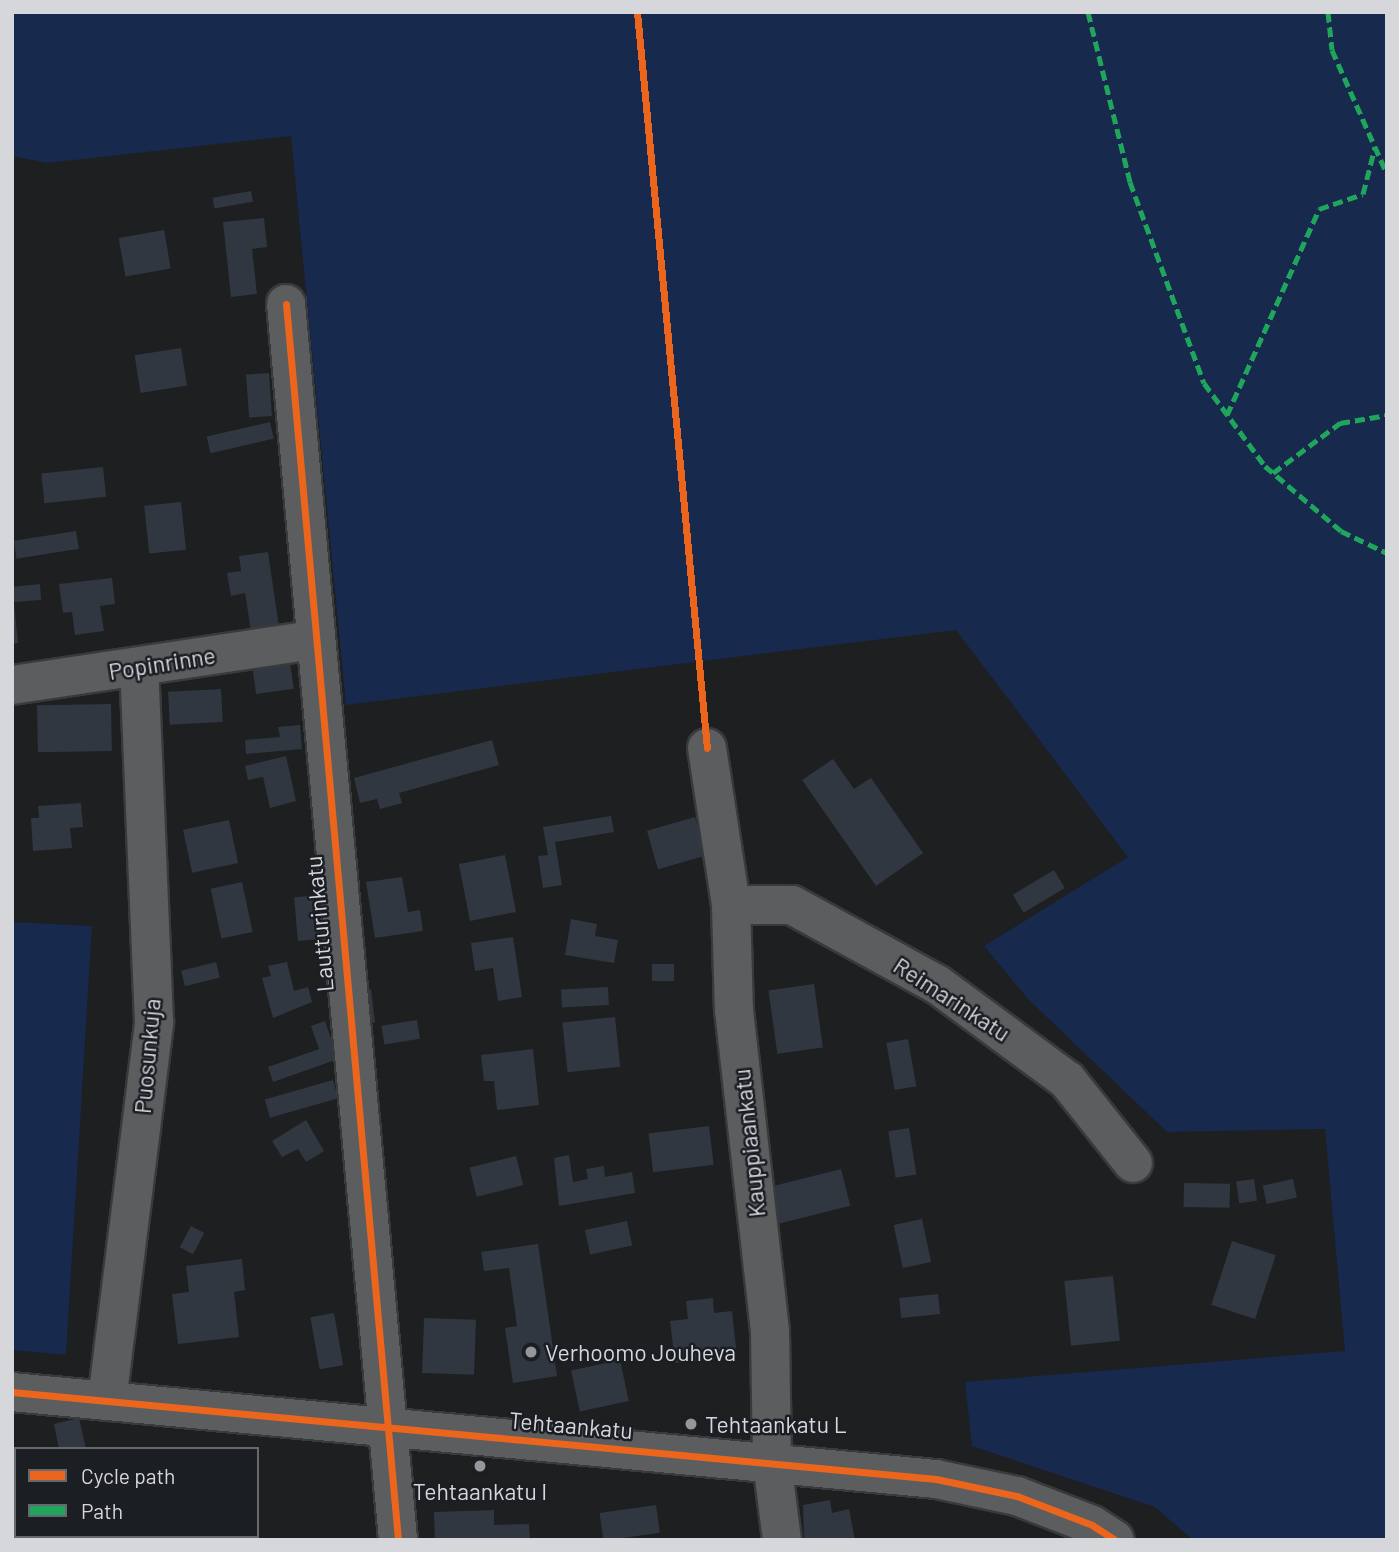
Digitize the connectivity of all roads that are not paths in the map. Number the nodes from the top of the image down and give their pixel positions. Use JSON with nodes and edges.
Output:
{"nodes":[{"id":1,"x":286,"y":304,"type":"dead end"},
{"id":2,"x":312,"y":640,"type":"junction"},
{"id":3,"x":139,"y":667,"type":"junction"},
{"id":4,"x":12,"y":685,"type":"edge"},
{"id":5,"x":707,"y":748,"type":"dead end"},
{"id":6,"x":731,"y":905,"type":"junction"},
{"id":7,"x":1133,"y":1163,"type":"dead end"},
{"id":8,"x":16,"y":1399,"type":"edge"},
{"id":9,"x":107,"y":1401,"type":"junction"},
{"id":10,"x":386,"y":1429,"type":"junction"},
{"id":11,"x":772,"y":1462,"type":"junction"},
{"id":12,"x":398,"y":1540,"type":"edge"},
{"id":13,"x":782,"y":1540,"type":"edge"},
{"id":14,"x":1115,"y":1540,"type":"edge"}],
"edges":[{"from":1,"to":2,"type":"street","name":"Lautturinkatu"},
{"from":2,"to":3,"type":"street","name":"Popinrinne"},
{"from":2,"to":10,"type":"street","name":"Lautturinkatu"},
{"from":3,"to":4,"type":"street","name":"Popinrinne"},
{"from":3,"to":9,"type":"street","name":"Puosunkuja"},
{"from":5,"to":6,"type":"street","name":"Kauppiaankatu"},
{"from":6,"to":7,"type":"street","name":"Reimarinkatu"},
{"from":6,"to":11,"type":"street","name":"Kauppiaankatu"},
{"from":8,"to":9,"type":"street","name":"Tehtaankatu"},
{"from":9,"to":10,"type":"street","name":"Tehtaankatu"},
{"from":10,"to":11,"type":"street","name":"Tehtaankatu"},
{"from":10,"to":12,"type":"street","name":"Lautturinkatu"},
{"from":11,"to":13,"type":"street","name":"Kauppiaankatu"},
{"from":11,"to":14,"type":"street","name":"Tehtaankatu"}]}
